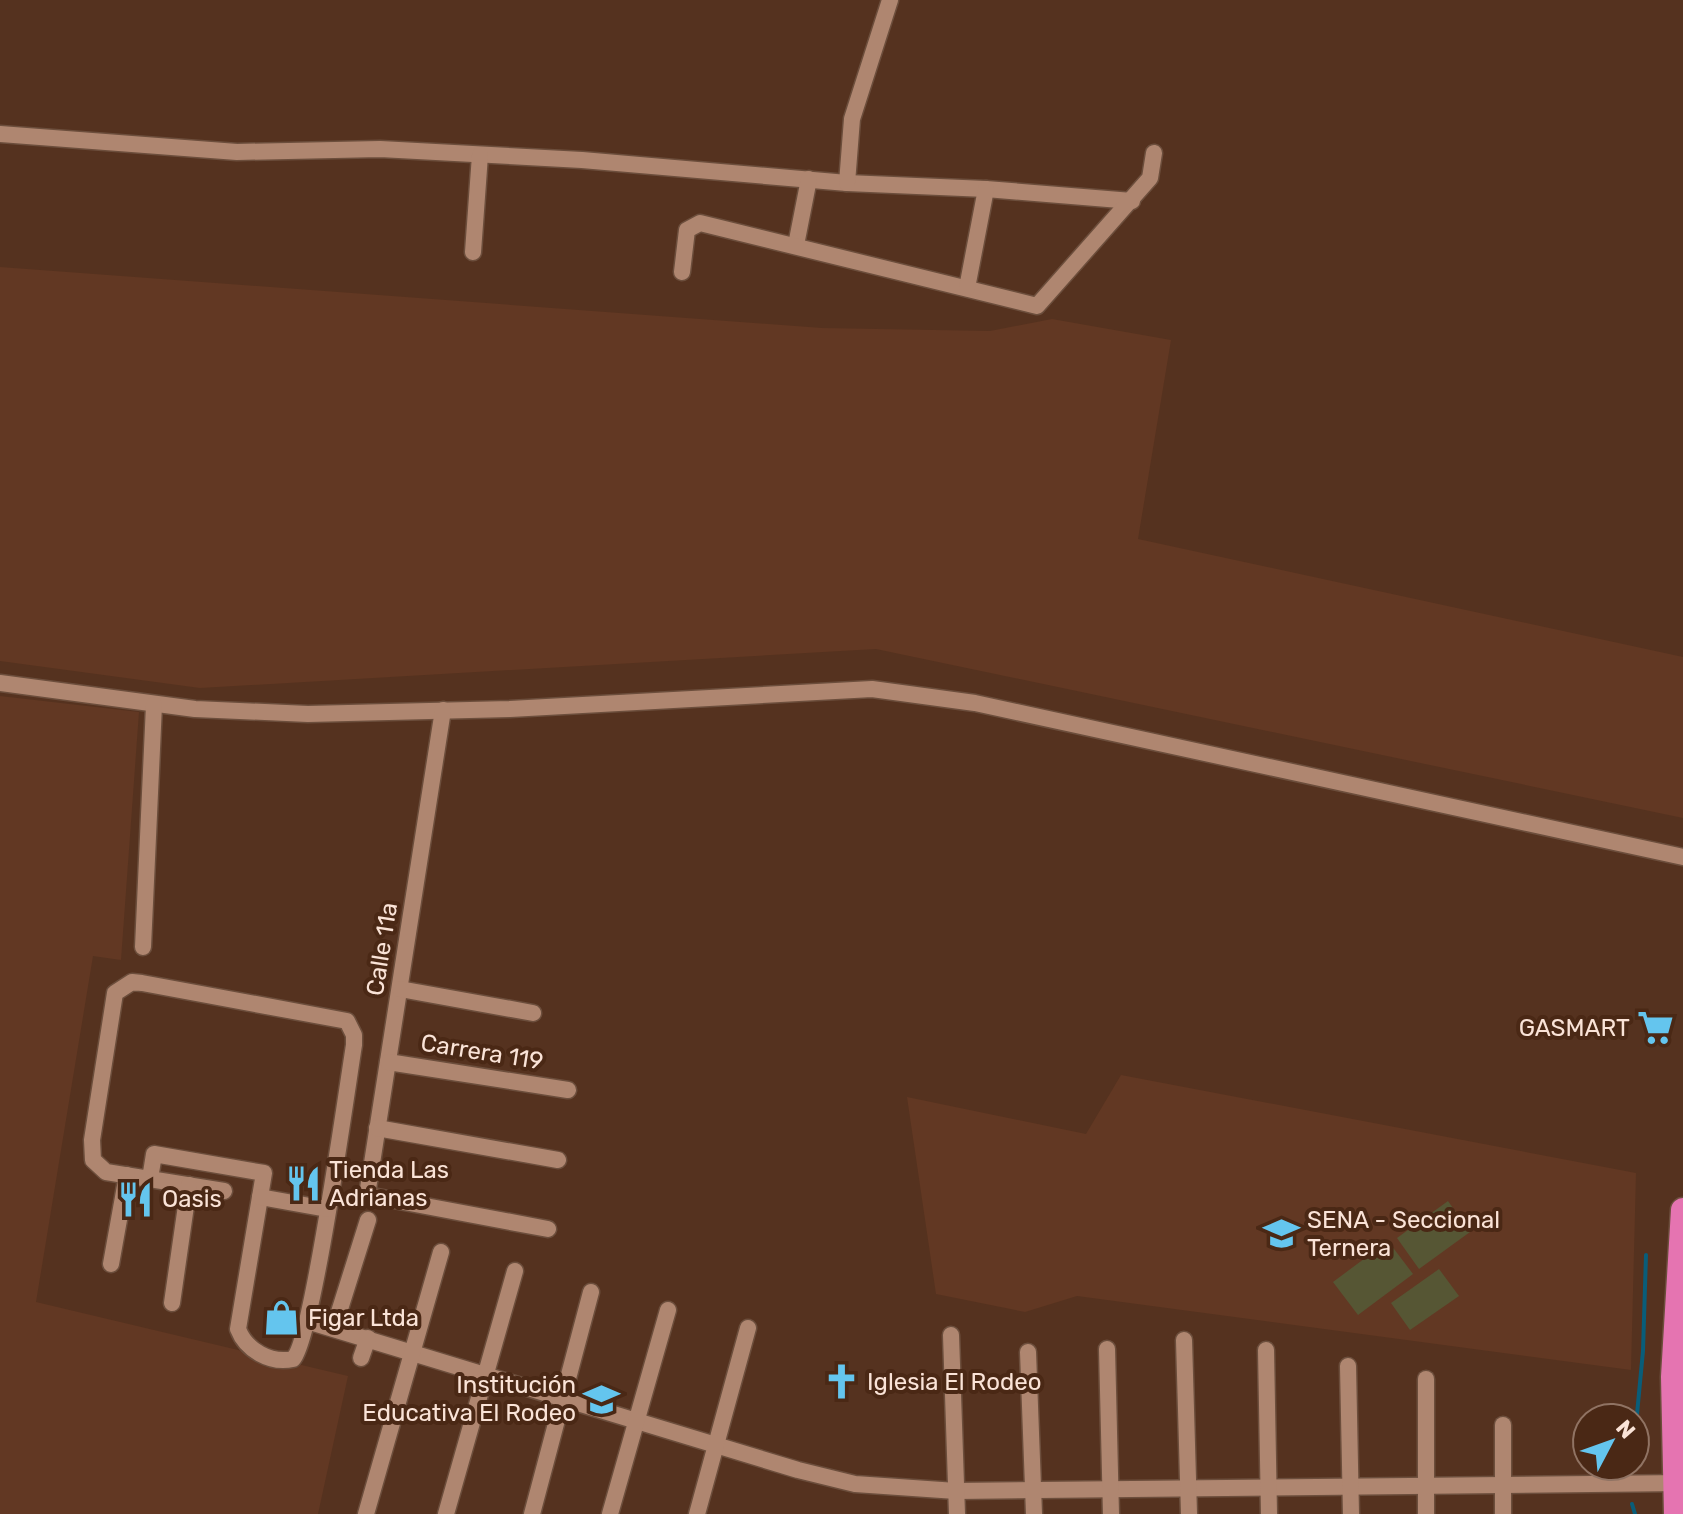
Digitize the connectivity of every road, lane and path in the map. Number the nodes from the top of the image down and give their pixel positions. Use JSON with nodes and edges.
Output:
{"nodes":[{"id":1,"x":890,"y":0,"type":"edge"},
{"id":2,"x":0,"y":134,"type":"edge"},
{"id":3,"x":1154,"y":153,"type":"dead end"},
{"id":4,"x":480,"y":155,"type":"junction"},
{"id":5,"x":809,"y":179,"type":"junction"},
{"id":6,"x":847,"y":183,"type":"junction"},
{"id":7,"x":986,"y":189,"type":"junction"},
{"id":8,"x":1132,"y":201,"type":"junction"},
{"id":9,"x":796,"y":245,"type":"junction"},
{"id":10,"x":473,"y":252,"type":"dead end"},
{"id":11,"x":682,"y":272,"type":"dead end"},
{"id":12,"x":967,"y":288,"type":"junction"},
{"id":13,"x":0,"y":683,"type":"edge"},
{"id":14,"x":154,"y":705,"type":"junction"},
{"id":15,"x":443,"y":710,"type":"junction"},
{"id":16,"x":1683,"y":857,"type":"edge"},
{"id":17,"x":143,"y":947,"type":"dead end"},
{"id":18,"x":400,"y":989,"type":"junction"},
{"id":19,"x":533,"y":1013,"type":"dead end"},
{"id":20,"x":388,"y":1062,"type":"junction"},
{"id":21,"x":568,"y":1090,"type":"dead end"},
{"id":22,"x":377,"y":1128,"type":"junction"},
{"id":23,"x":558,"y":1160,"type":"dead end"},
{"id":24,"x":127,"y":1175,"type":"junction"},
{"id":25,"x":150,"y":1179,"type":"junction"},
{"id":26,"x":189,"y":1185,"type":"junction"},
{"id":27,"x":224,"y":1191,"type":"dead end"},
{"id":28,"x":260,"y":1197,"type":"junction"},
{"id":29,"x":327,"y":1209,"type":"junction"},
{"id":30,"x":1683,"y":1210,"type":"edge"},
{"id":31,"x":368,"y":1220,"type":"dead end"},
{"id":32,"x":548,"y":1229,"type":"dead end"},
{"id":33,"x":441,"y":1252,"type":"dead end"},
{"id":34,"x":111,"y":1264,"type":"dead end"},
{"id":35,"x":515,"y":1271,"type":"dead end"},
{"id":36,"x":591,"y":1292,"type":"dead end"},
{"id":37,"x":172,"y":1303,"type":"dead end"},
{"id":38,"x":668,"y":1310,"type":"dead end"},
{"id":39,"x":307,"y":1321,"type":"junction"},
{"id":40,"x":334,"y":1328,"type":"junction"},
{"id":41,"x":748,"y":1328,"type":"dead end"},
{"id":42,"x":951,"y":1335,"type":"dead end"},
{"id":43,"x":368,"y":1338,"type":"junction"},
{"id":44,"x":1184,"y":1340,"type":"dead end"},
{"id":45,"x":1107,"y":1349,"type":"dead end"},
{"id":46,"x":1266,"y":1350,"type":"dead end"},
{"id":47,"x":412,"y":1352,"type":"junction"},
{"id":48,"x":1028,"y":1352,"type":"dead end"},
{"id":49,"x":361,"y":1358,"type":"dead end"},
{"id":50,"x":1348,"y":1366,"type":"dead end"},
{"id":51,"x":486,"y":1374,"type":"junction"},
{"id":52,"x":1426,"y":1379,"type":"dead end"},
{"id":53,"x":563,"y":1398,"type":"junction"},
{"id":54,"x":637,"y":1420,"type":"junction"},
{"id":55,"x":1503,"y":1425,"type":"dead end"},
{"id":56,"x":716,"y":1445,"type":"junction"},
{"id":57,"x":1679,"y":1483,"type":"edge"},
{"id":58,"x":1502,"y":1485,"type":"junction"},
{"id":59,"x":1426,"y":1486,"type":"junction"},
{"id":60,"x":1351,"y":1487,"type":"junction"},
{"id":61,"x":1187,"y":1488,"type":"junction"},
{"id":62,"x":1269,"y":1488,"type":"junction"},
{"id":63,"x":1110,"y":1489,"type":"junction"},
{"id":64,"x":1034,"y":1490,"type":"junction"},
{"id":65,"x":956,"y":1491,"type":"junction"},
{"id":66,"x":366,"y":1514,"type":"edge"},
{"id":67,"x":446,"y":1514,"type":"edge"},
{"id":68,"x":532,"y":1514,"type":"edge"},
{"id":69,"x":610,"y":1514,"type":"edge"},
{"id":70,"x":697,"y":1514,"type":"edge"},
{"id":71,"x":957,"y":1514,"type":"edge"},
{"id":72,"x":1034,"y":1514,"type":"edge"},
{"id":73,"x":1111,"y":1514,"type":"edge"},
{"id":74,"x":1189,"y":1514,"type":"edge"},
{"id":75,"x":1269,"y":1514,"type":"edge"},
{"id":76,"x":1351,"y":1514,"type":"edge"},
{"id":77,"x":1426,"y":1514,"type":"edge"},
{"id":78,"x":1503,"y":1514,"type":"edge"},
{"id":79,"x":1676,"y":1514,"type":"edge"}],
"edges":[{"from":1,"to":6,"type":"street"},
{"from":2,"to":4,"type":"street"},
{"from":3,"to":8,"type":"street"},
{"from":4,"to":5,"type":"street"},
{"from":4,"to":10,"type":"street"},
{"from":5,"to":6,"type":"street"},
{"from":5,"to":9,"type":"street"},
{"from":6,"to":7,"type":"street"},
{"from":7,"to":8,"type":"street"},
{"from":7,"to":12,"type":"street"},
{"from":8,"to":12,"type":"street"},
{"from":9,"to":11,"type":"street"},
{"from":9,"to":12,"type":"street"},
{"from":13,"to":14,"type":"street"},
{"from":14,"to":15,"type":"street"},
{"from":14,"to":17,"type":"street"},
{"from":15,"to":16,"type":"street"},
{"from":15,"to":18,"type":"street","name":"Calle 11a"},
{"from":18,"to":19,"type":"street"},
{"from":18,"to":20,"type":"street","name":"Calle 11a"},
{"from":20,"to":21,"type":"street","name":"Carrera 119"},
{"from":20,"to":22,"type":"street","name":"Calle 11a"},
{"from":22,"to":23,"type":"street"},
{"from":22,"to":32,"type":"street","name":"Calle 11a"},
{"from":24,"to":25,"type":"street"},
{"from":24,"to":29,"type":"street"},
{"from":24,"to":34,"type":"street"},
{"from":25,"to":26,"type":"street"},
{"from":25,"to":28,"type":"street"},
{"from":26,"to":27,"type":"street"},
{"from":26,"to":37,"type":"street"},
{"from":28,"to":29,"type":"street"},
{"from":28,"to":39,"type":"street"},
{"from":29,"to":39,"type":"street"},
{"from":30,"to":57,"type":"highway"},
{"from":31,"to":40,"type":"street"},
{"from":33,"to":47,"type":"street"},
{"from":35,"to":51,"type":"street"},
{"from":36,"to":53,"type":"street"},
{"from":38,"to":54,"type":"street"},
{"from":39,"to":40,"type":"street"},
{"from":40,"to":43,"type":"street"},
{"from":41,"to":56,"type":"street"},
{"from":42,"to":65,"type":"street"},
{"from":43,"to":47,"type":"street"},
{"from":43,"to":49,"type":"street"},
{"from":44,"to":61,"type":"street"},
{"from":45,"to":63,"type":"street"},
{"from":46,"to":62,"type":"street"},
{"from":47,"to":51,"type":"street"},
{"from":47,"to":66,"type":"street"},
{"from":48,"to":64,"type":"street"},
{"from":50,"to":60,"type":"street"},
{"from":51,"to":53,"type":"street"},
{"from":51,"to":67,"type":"street"},
{"from":52,"to":59,"type":"street"},
{"from":53,"to":54,"type":"street"},
{"from":53,"to":68,"type":"street"},
{"from":54,"to":56,"type":"street"},
{"from":54,"to":69,"type":"street"},
{"from":55,"to":58,"type":"street"},
{"from":56,"to":65,"type":"street"},
{"from":56,"to":70,"type":"street"},
{"from":57,"to":58,"type":"street"},
{"from":57,"to":79,"type":"highway"},
{"from":58,"to":59,"type":"street"},
{"from":58,"to":78,"type":"street"},
{"from":59,"to":60,"type":"street"},
{"from":59,"to":77,"type":"street"},
{"from":60,"to":62,"type":"street"},
{"from":60,"to":76,"type":"street"},
{"from":61,"to":62,"type":"street"},
{"from":61,"to":63,"type":"street"},
{"from":61,"to":74,"type":"street"},
{"from":62,"to":75,"type":"street"},
{"from":63,"to":64,"type":"street"},
{"from":63,"to":73,"type":"street"},
{"from":64,"to":65,"type":"street"},
{"from":64,"to":72,"type":"street"},
{"from":65,"to":71,"type":"street"}]}
